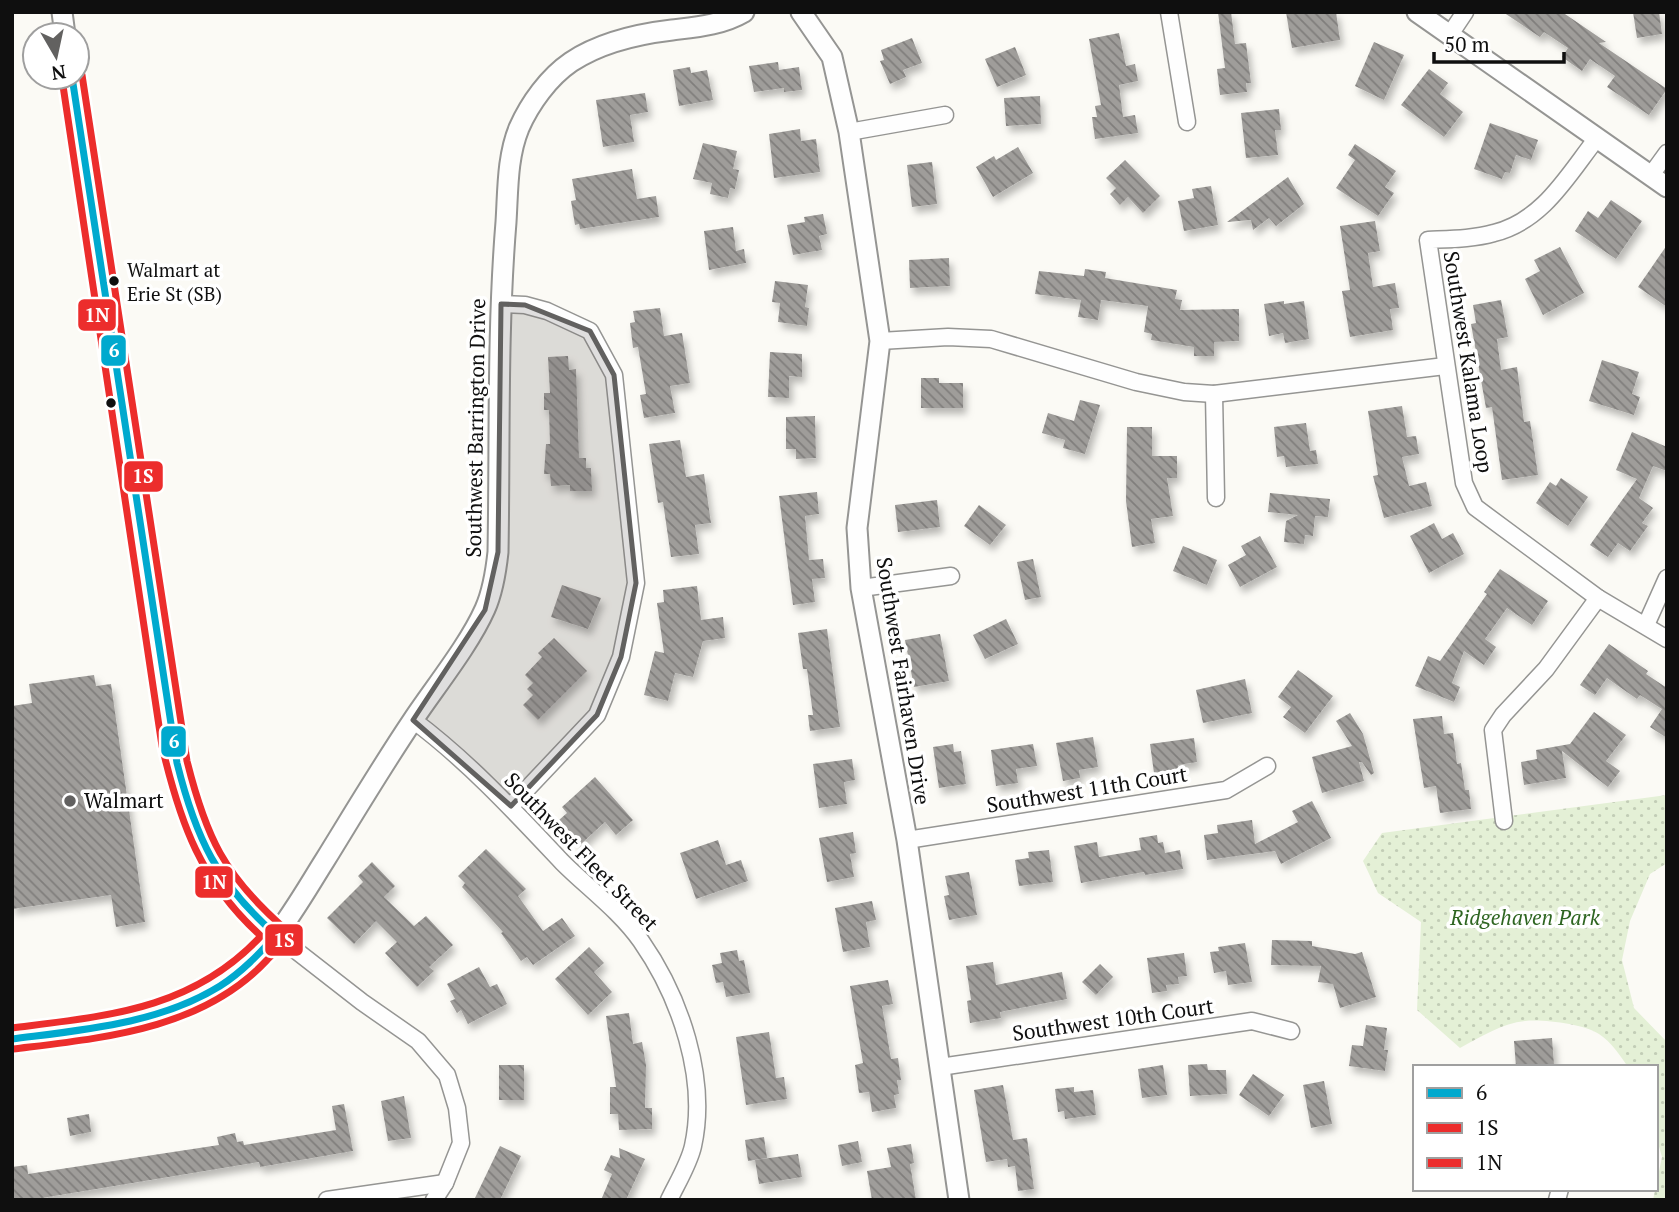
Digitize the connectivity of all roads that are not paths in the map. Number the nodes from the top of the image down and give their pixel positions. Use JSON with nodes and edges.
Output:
{"nodes":[{"id":1,"x":744,"y":12,"type":"edge"},
{"id":2,"x":801,"y":12,"type":"edge"},
{"id":3,"x":1169,"y":12,"type":"edge"},
{"id":4,"x":1417,"y":12,"type":"edge"},
{"id":5,"x":1465,"y":12,"type":"edge"},
{"id":6,"x":1449,"y":36,"type":"junction"},
{"id":7,"x":74,"y":91,"type":"edge"},
{"id":8,"x":945,"y":116,"type":"dead end"},
{"id":9,"x":1187,"y":122,"type":"dead end"},
{"id":10,"x":849,"y":132,"type":"junction"},
{"id":11,"x":1597,"y":138,"type":"junction"},
{"id":12,"x":1667,"y":153,"type":"edge"},
{"id":13,"x":1659,"y":181,"type":"edge"},
{"id":14,"x":501,"y":304,"type":"junction"},
{"id":15,"x":880,"y":341,"type":"junction"},
{"id":16,"x":1445,"y":366,"type":"junction"},
{"id":17,"x":1214,"y":394,"type":"junction"},
{"id":18,"x":1216,"y":498,"type":"dead end"},
{"id":19,"x":951,"y":576,"type":"dead end"},
{"id":20,"x":1667,"y":579,"type":"edge"},
{"id":21,"x":861,"y":588,"type":"junction"},
{"id":22,"x":1598,"y":597,"type":"junction"},
{"id":23,"x":1646,"y":625,"type":"junction"},
{"id":24,"x":1667,"y":639,"type":"edge"},
{"id":25,"x":412,"y":720,"type":"junction"},
{"id":26,"x":1267,"y":766,"type":"dead end"},
{"id":27,"x":510,"y":806,"type":"junction"},
{"id":28,"x":1504,"y":821,"type":"dead end"},
{"id":29,"x":907,"y":840,"type":"junction"},
{"id":30,"x":276,"y":935,"type":"junction"},
{"id":31,"x":1291,"y":1031,"type":"dead end"},
{"id":32,"x":12,"y":1040,"type":"edge"},
{"id":33,"x":940,"y":1067,"type":"junction"},
{"id":34,"x":445,"y":1183,"type":"junction"},
{"id":35,"x":327,"y":1200,"type":"edge"},
{"id":36,"x":434,"y":1200,"type":"edge"},
{"id":37,"x":670,"y":1200,"type":"edge"},
{"id":38,"x":960,"y":1200,"type":"edge"}],
"edges":[{"from":1,"to":14,"type":"street","name":"Southwest Barrington Drive"},
{"from":2,"to":10,"type":"street","name":"Southwest Fairhaven Drive"},
{"from":3,"to":9,"type":"street"},
{"from":4,"to":6,"type":"street"},
{"from":5,"to":6,"type":"street"},
{"from":6,"to":11,"type":"street"},
{"from":7,"to":30,"type":"street"},
{"from":8,"to":10,"type":"street"},
{"from":10,"to":15,"type":"street","name":"Southwest Fairhaven Drive"},
{"from":11,"to":13,"type":"street"},
{"from":11,"to":16,"type":"street","name":"Southwest Kalama Loop"},
{"from":12,"to":13,"type":"street"},
{"from":14,"to":25,"type":"street","name":"Southwest Barrington Drive"},
{"from":14,"to":27,"type":"street"},
{"from":15,"to":17,"type":"street"},
{"from":15,"to":21,"type":"street","name":"Southwest Fairhaven Drive"},
{"from":16,"to":17,"type":"street"},
{"from":16,"to":22,"type":"street","name":"Southwest Kalama Loop"},
{"from":17,"to":18,"type":"street"},
{"from":19,"to":21,"type":"street"},
{"from":20,"to":23,"type":"street"},
{"from":21,"to":29,"type":"street","name":"Southwest Fairhaven Drive"},
{"from":22,"to":23,"type":"street","name":"Southwest Kalama Loop"},
{"from":22,"to":28,"type":"street"},
{"from":23,"to":24,"type":"street","name":"Southwest Kalama Loop"},
{"from":25,"to":27,"type":"street","name":"Southwest Fleet Street"},
{"from":25,"to":30,"type":"street","name":"Southwest Barrington Drive"},
{"from":26,"to":29,"type":"street","name":"Southwest 11th Court"},
{"from":27,"to":37,"type":"street","name":"Southwest Fleet Street"},
{"from":29,"to":33,"type":"street","name":"Southwest Fairhaven Drive"},
{"from":30,"to":32,"type":"street","name":"Southwest Barrington Drive"},
{"from":30,"to":34,"type":"street"},
{"from":31,"to":33,"type":"street","name":"Southwest 10th Court"},
{"from":33,"to":38,"type":"street","name":"Southwest Fairhaven Drive"},
{"from":34,"to":35,"type":"street"},
{"from":34,"to":36,"type":"street"}]}
